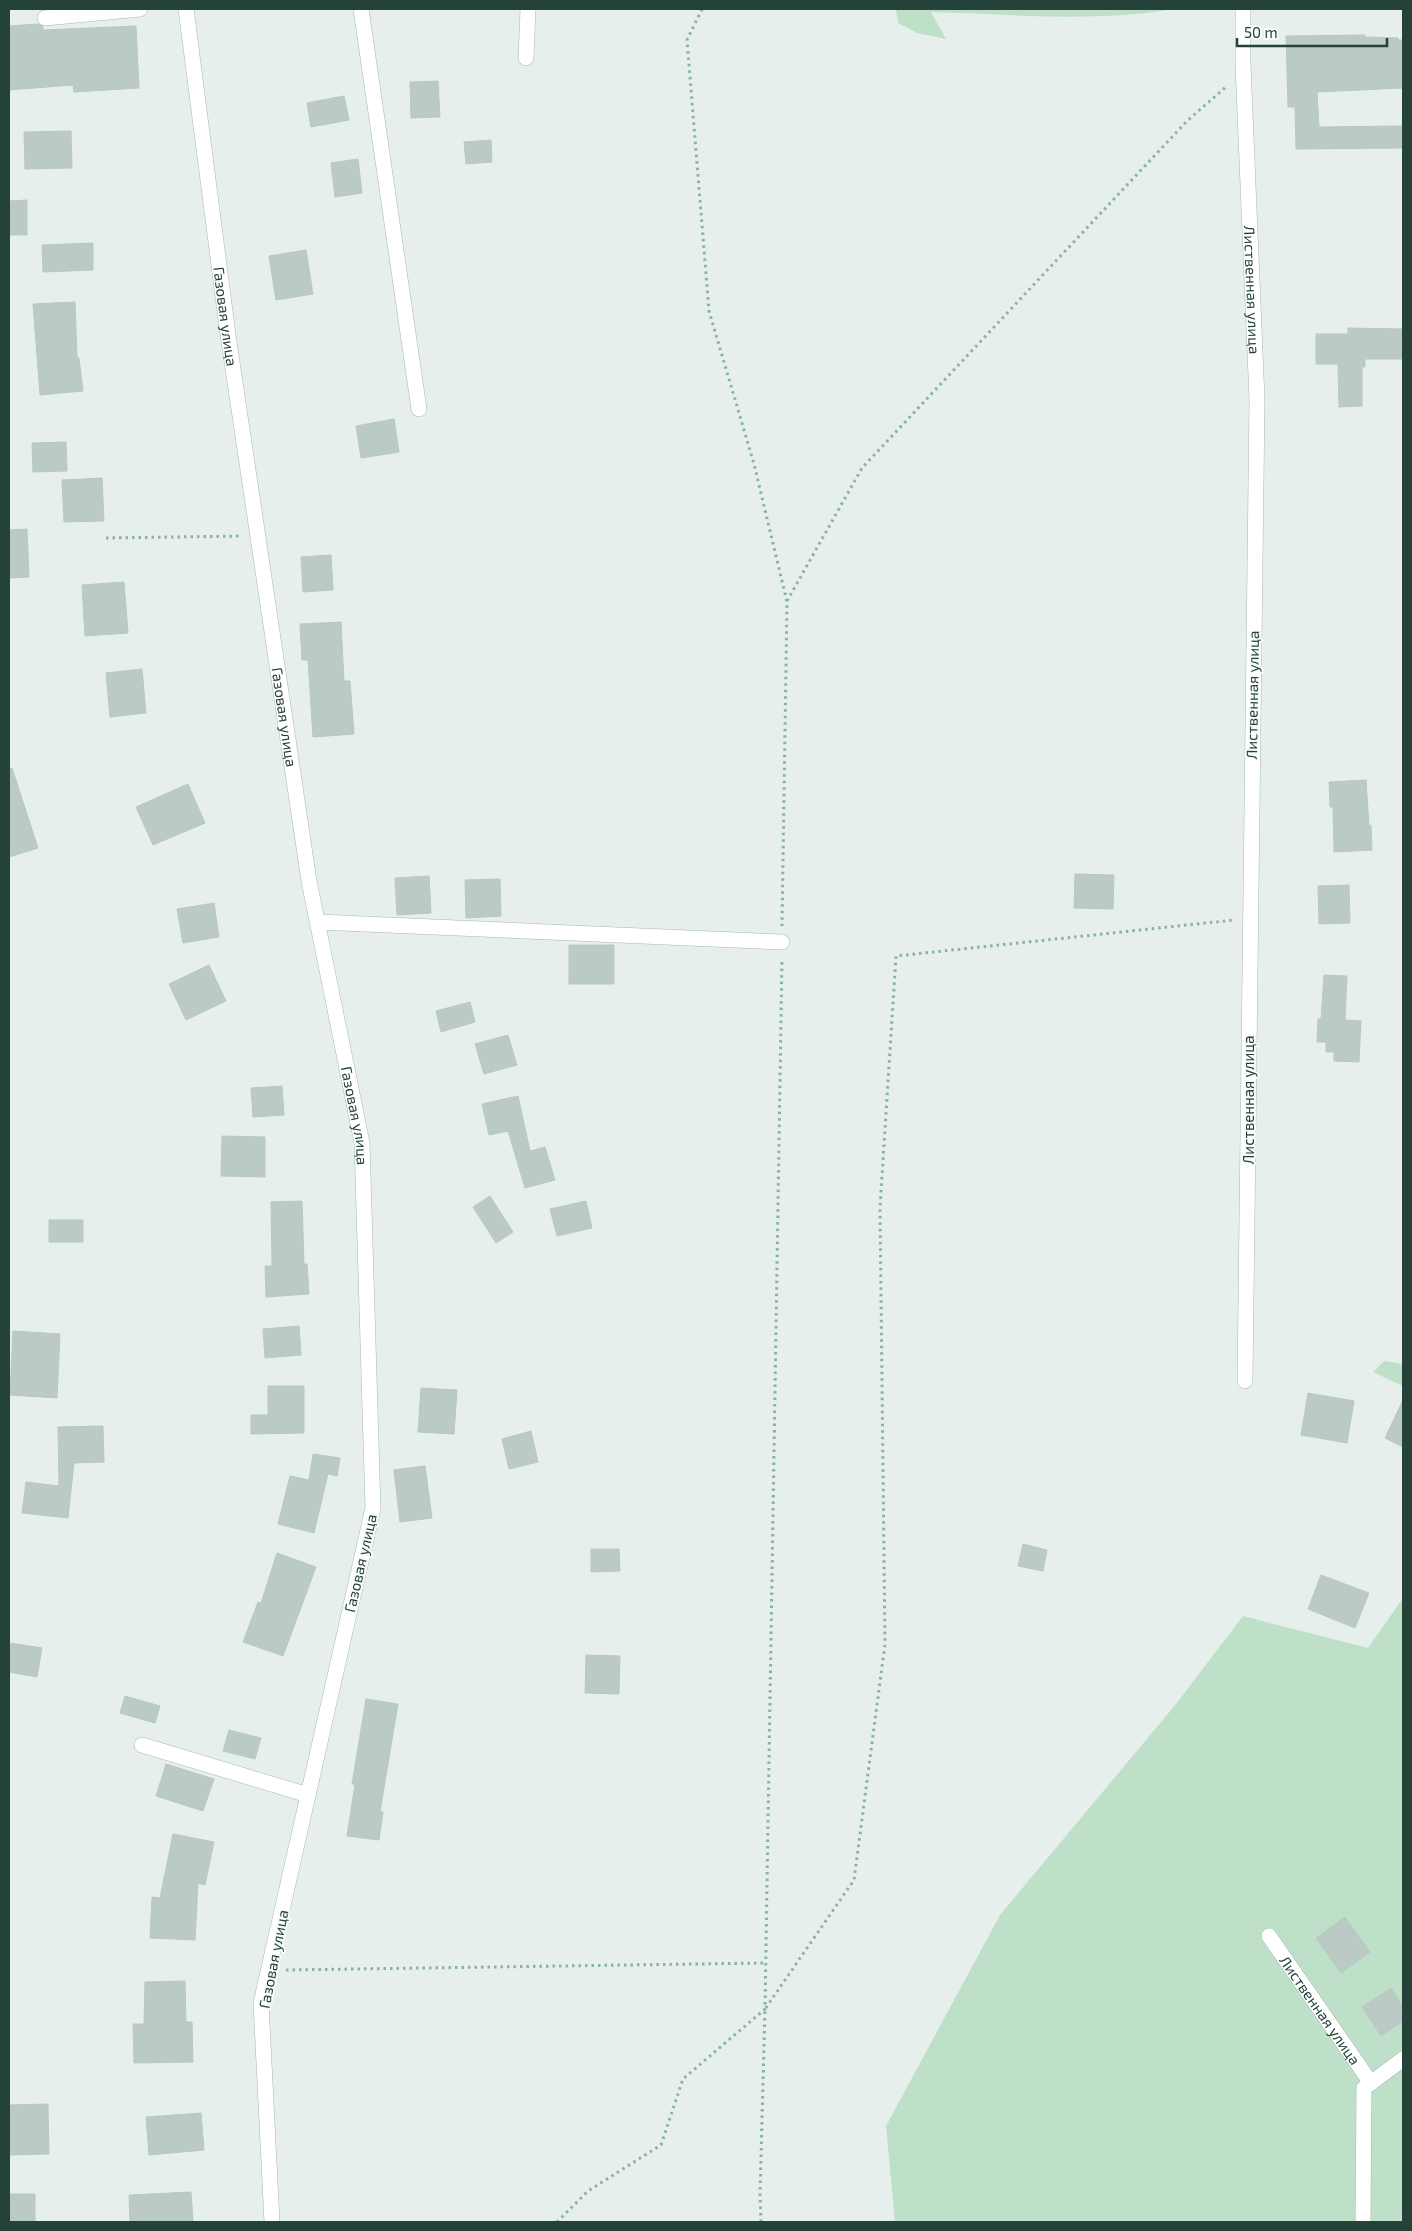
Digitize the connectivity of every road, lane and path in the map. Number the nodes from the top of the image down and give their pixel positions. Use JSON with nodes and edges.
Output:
{"nodes":[{"id":1,"x":140,"y":9,"type":"edge"},
{"id":2,"x":186,"y":9,"type":"edge"},
{"id":3,"x":361,"y":9,"type":"edge"},
{"id":4,"x":528,"y":9,"type":"edge"},
{"id":5,"x":702,"y":9,"type":"edge"},
{"id":6,"x":1243,"y":9,"type":"edge"},
{"id":7,"x":45,"y":18,"type":"dead end"},
{"id":8,"x":526,"y":58,"type":"dead end"},
{"id":9,"x":1243,"y":64,"type":"junction"},
{"id":10,"x":419,"y":409,"type":"dead end"},
{"id":11,"x":258,"y":536,"type":"junction"},
{"id":12,"x":106,"y":538,"type":"dead end"},
{"id":13,"x":787,"y":602,"type":"junction"},
{"id":14,"x":1249,"y":919,"type":"junction"},
{"id":15,"x":318,"y":922,"type":"junction"},
{"id":16,"x":782,"y":942,"type":"junction"},
{"id":17,"x":1245,"y":1381,"type":"dead end"},
{"id":18,"x":142,"y":1745,"type":"dead end"},
{"id":19,"x":308,"y":1795,"type":"junction"},
{"id":20,"x":1269,"y":1936,"type":"dead end"},
{"id":21,"x":765,"y":1963,"type":"junction"},
{"id":22,"x":268,"y":1970,"type":"junction"},
{"id":23,"x":765,"y":2009,"type":"junction"},
{"id":24,"x":1403,"y":2059,"type":"edge"},
{"id":25,"x":1371,"y":2083,"type":"junction"},
{"id":26,"x":272,"y":2222,"type":"edge"},
{"id":27,"x":557,"y":2222,"type":"edge"},
{"id":28,"x":761,"y":2222,"type":"edge"},
{"id":29,"x":1363,"y":2222,"type":"edge"}],
"edges":[{"from":1,"to":7,"type":"street"},
{"from":2,"to":11,"type":"street","name":"Газовая улица"},
{"from":3,"to":10,"type":"street"},
{"from":4,"to":8,"type":"street"},
{"from":5,"to":13,"type":"path"},
{"from":6,"to":9,"type":"street","name":"Лиственная улица"},
{"from":9,"to":13,"type":"path"},
{"from":9,"to":14,"type":"street","name":"Лиственная улица"},
{"from":11,"to":12,"type":"path"},
{"from":11,"to":15,"type":"street","name":"Газовая улица"},
{"from":13,"to":16,"type":"path"},
{"from":14,"to":17,"type":"street","name":"Лиственная улица"},
{"from":14,"to":23,"type":"path"},
{"from":15,"to":16,"type":"street"},
{"from":15,"to":19,"type":"street","name":"Газовая улица"},
{"from":16,"to":21,"type":"path"},
{"from":18,"to":19,"type":"street"},
{"from":19,"to":22,"type":"street","name":"Газовая улица"},
{"from":20,"to":25,"type":"street","name":"Лиственная улица"},
{"from":21,"to":22,"type":"path"},
{"from":21,"to":23,"type":"path"},
{"from":22,"to":26,"type":"street","name":"Газовая улица"},
{"from":23,"to":27,"type":"path"},
{"from":23,"to":28,"type":"path"},
{"from":24,"to":25,"type":"street"},
{"from":25,"to":29,"type":"street"}]}
